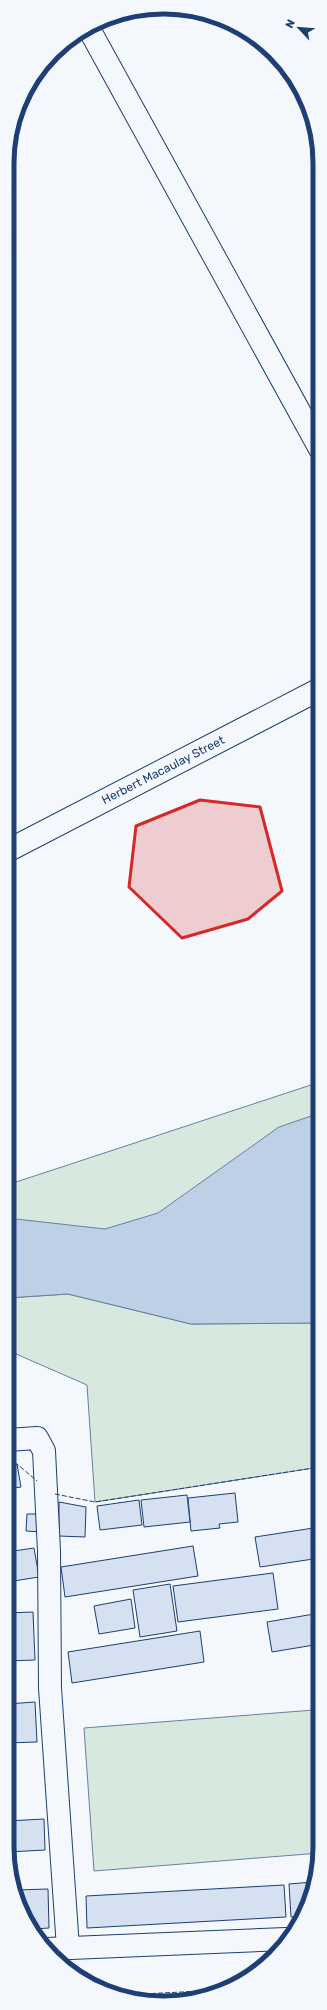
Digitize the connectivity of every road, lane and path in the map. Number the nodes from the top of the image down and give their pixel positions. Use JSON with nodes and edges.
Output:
{"nodes":[{"id":1,"x":91,"y":33,"type":"edge"},
{"id":2,"x":313,"y":436,"type":"edge"},
{"id":3,"x":313,"y":692,"type":"edge"},
{"id":4,"x":14,"y":842,"type":"edge"},
{"id":5,"x":14,"y":1440,"type":"edge"},
{"id":6,"x":281,"y":1939,"type":"edge"},
{"id":7,"x":57,"y":1948,"type":"edge"}],
"edges":[{"from":1,"to":2,"type":"street"},
{"from":3,"to":4,"type":"street","name":"Herbert Macaulay Street"},
{"from":5,"to":7,"type":"street"},
{"from":6,"to":7,"type":"street"}]}
